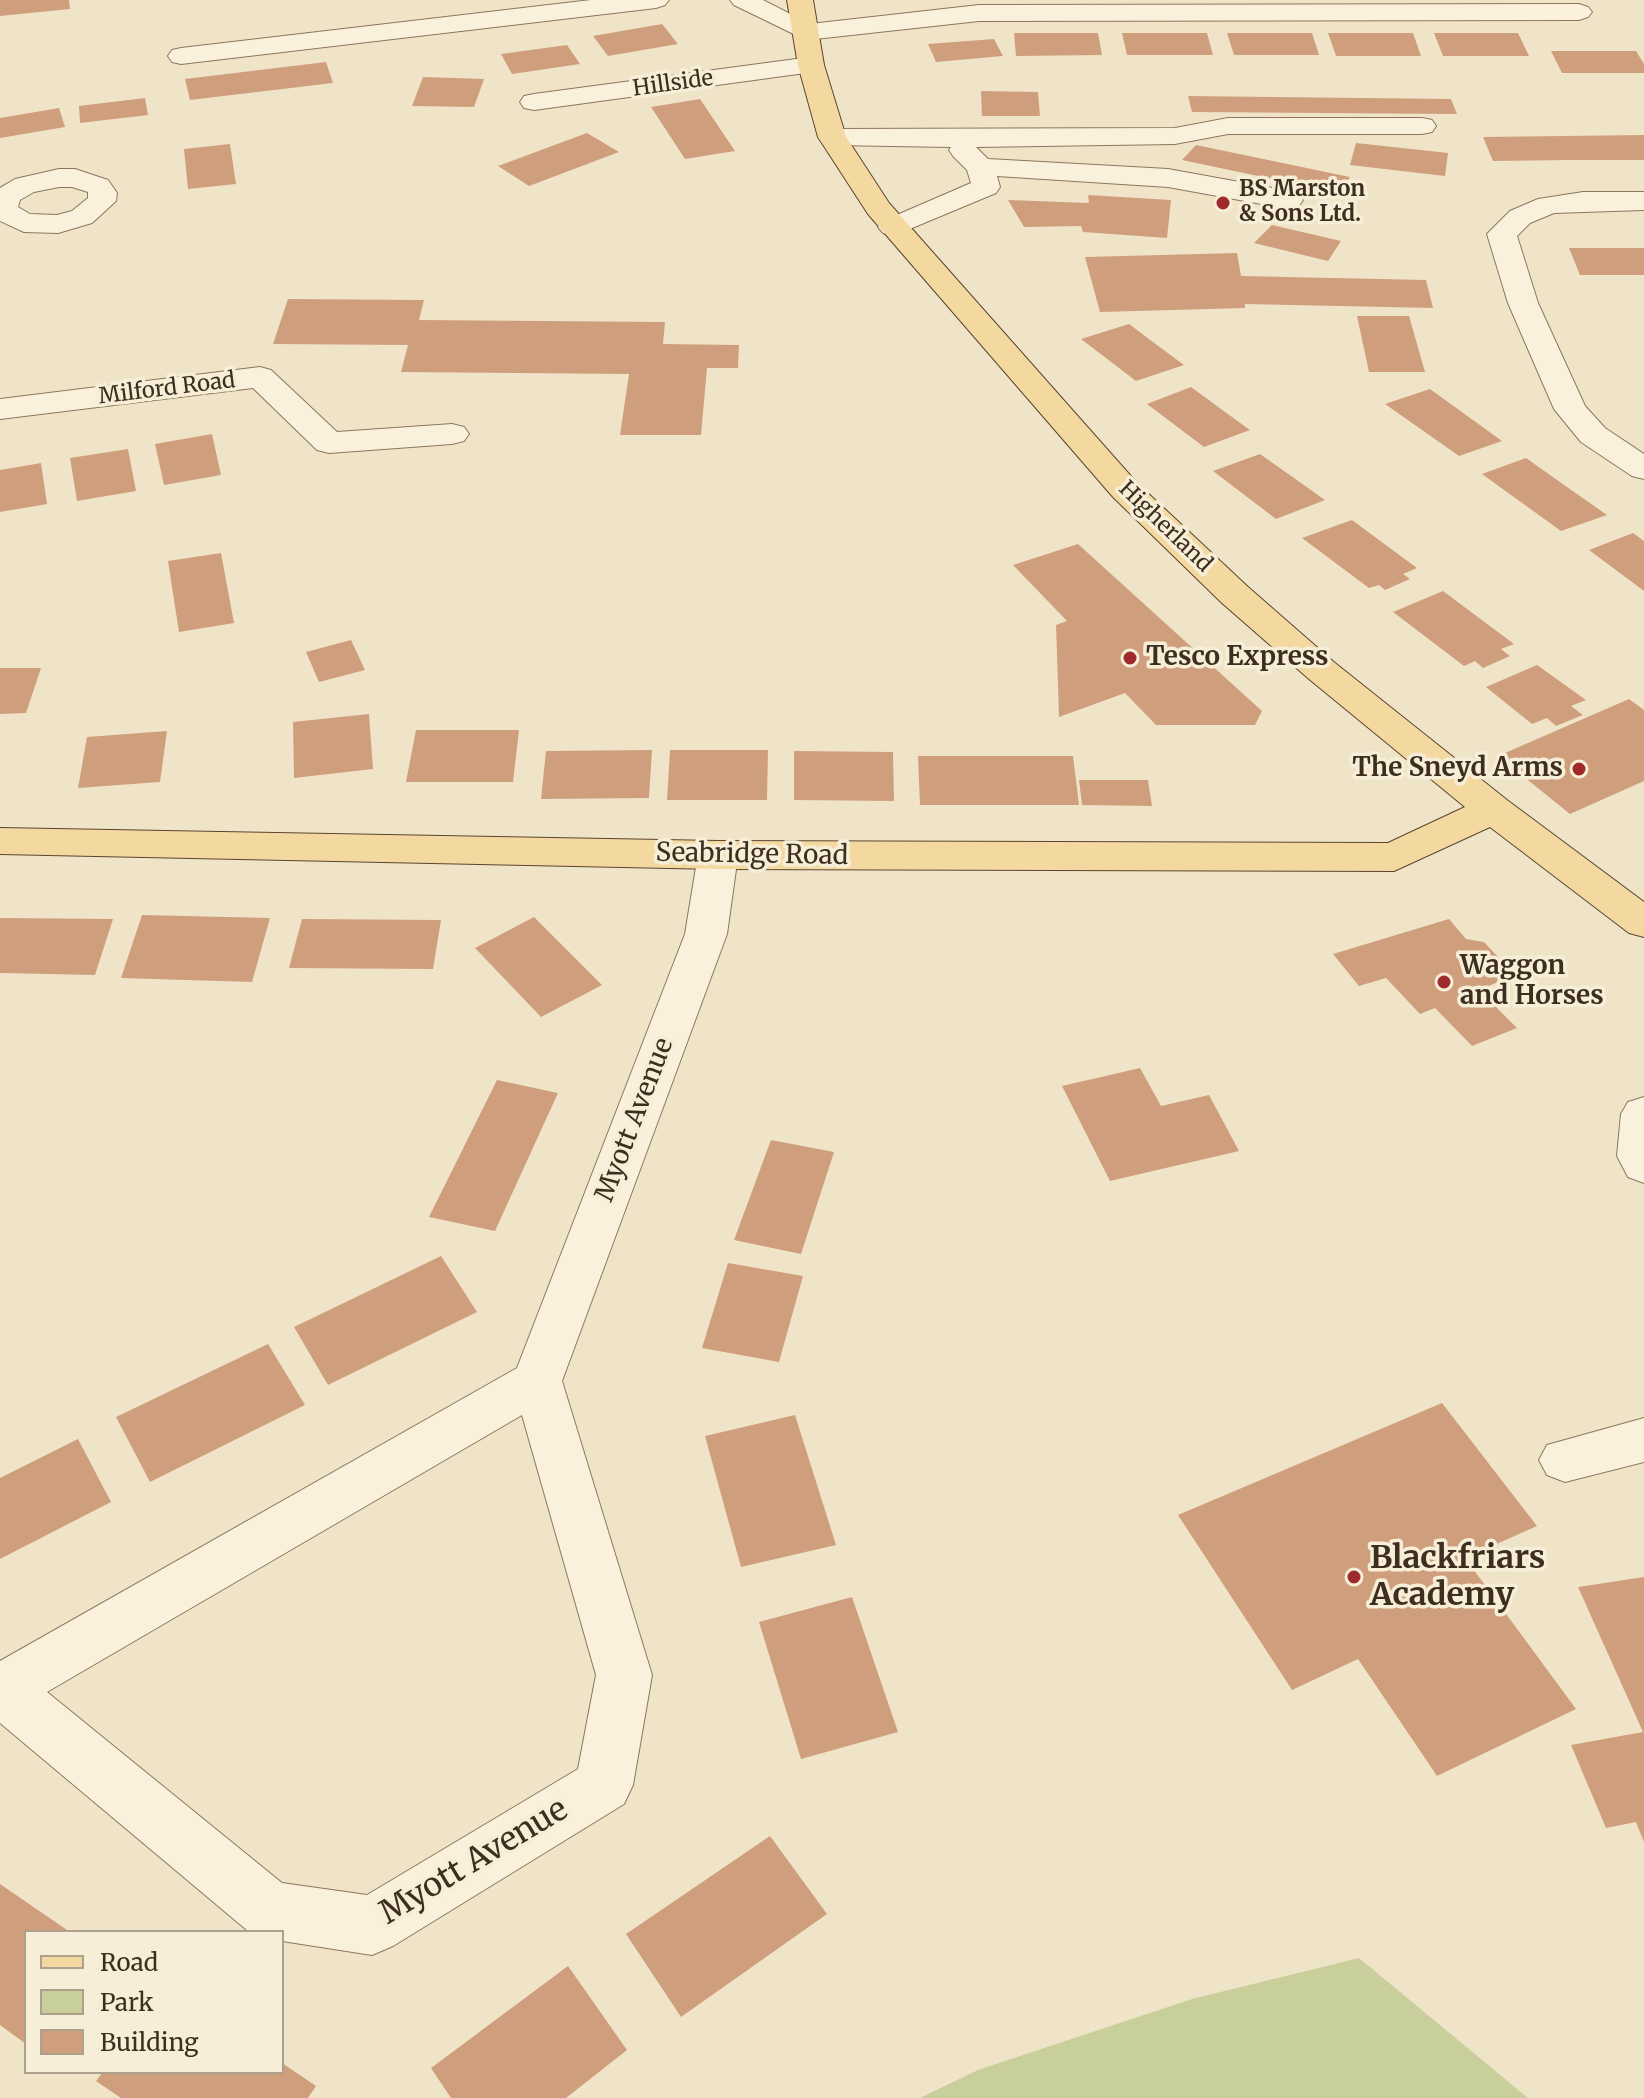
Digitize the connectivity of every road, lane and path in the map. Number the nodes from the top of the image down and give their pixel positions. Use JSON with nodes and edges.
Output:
{"nodes":[{"id":1,"x":656,"y":0,"type":"edge"},
{"id":2,"x":743,"y":0,"type":"edge"},
{"id":3,"x":800,"y":0,"type":"edge"},
{"id":4,"x":1579,"y":12,"type":"dead end"},
{"id":5,"x":806,"y":32,"type":"junction"},
{"id":6,"x":181,"y":56,"type":"dead end"},
{"id":7,"x":811,"y":65,"type":"junction"},
{"id":8,"x":534,"y":102,"type":"dead end"},
{"id":9,"x":1422,"y":126,"type":"dead end"},
{"id":10,"x":832,"y":137,"type":"junction"},
{"id":11,"x":954,"y":139,"type":"junction"},
{"id":12,"x":980,"y":167,"type":"junction"},
{"id":13,"x":1289,"y":200,"type":"dead end"},
{"id":14,"x":1644,"y":201,"type":"edge"},
{"id":15,"x":893,"y":227,"type":"junction"},
{"id":16,"x":0,"y":409,"type":"edge"},
{"id":17,"x":452,"y":434,"type":"dead end"},
{"id":18,"x":1644,"y":469,"type":"edge"},
{"id":19,"x":1493,"y":809,"type":"junction"},
{"id":20,"x":0,"y":841,"type":"edge"},
{"id":21,"x":718,"y":855,"type":"junction"},
{"id":22,"x":1644,"y":923,"type":"edge"},
{"id":23,"x":1644,"y":1114,"type":"edge"},
{"id":24,"x":1644,"y":1165,"type":"edge"},
{"id":25,"x":537,"y":1381,"type":"junction"},
{"id":26,"x":1644,"y":1440,"type":"edge"},
{"id":27,"x":1565,"y":1460,"type":"dead end"},
{"id":28,"x":1,"y":1690,"type":"edge"}],
"edges":[{"from":1,"to":6,"type":"street"},
{"from":2,"to":5,"type":"street"},
{"from":3,"to":5,"type":"main road","name":"Higherland"},
{"from":4,"to":5,"type":"street"},
{"from":5,"to":7,"type":"main road","name":"Higherland"},
{"from":7,"to":8,"type":"street","name":"Hillside"},
{"from":7,"to":10,"type":"main road","name":"Higherland"},
{"from":9,"to":11,"type":"street"},
{"from":10,"to":11,"type":"street"},
{"from":10,"to":15,"type":"main road","name":"Higherland"},
{"from":11,"to":12,"type":"street"},
{"from":12,"to":13,"type":"street"},
{"from":12,"to":15,"type":"street"},
{"from":14,"to":18,"type":"street"},
{"from":15,"to":19,"type":"main road","name":"Higherland"},
{"from":16,"to":17,"type":"street","name":"Milford Road"},
{"from":19,"to":21,"type":"main road","name":"Seabridge Road"},
{"from":19,"to":22,"type":"main road","name":"Higherland"},
{"from":20,"to":21,"type":"main road","name":"Seabridge Road"},
{"from":21,"to":25,"type":"street","name":"Myott Avenue"},
{"from":23,"to":24,"type":"street"},
{"from":25,"to":28,"type":"street","name":"Myott Avenue"},
{"from":25,"to":28,"type":"street","name":"Myott Avenue"},
{"from":26,"to":27,"type":"street"}]}
